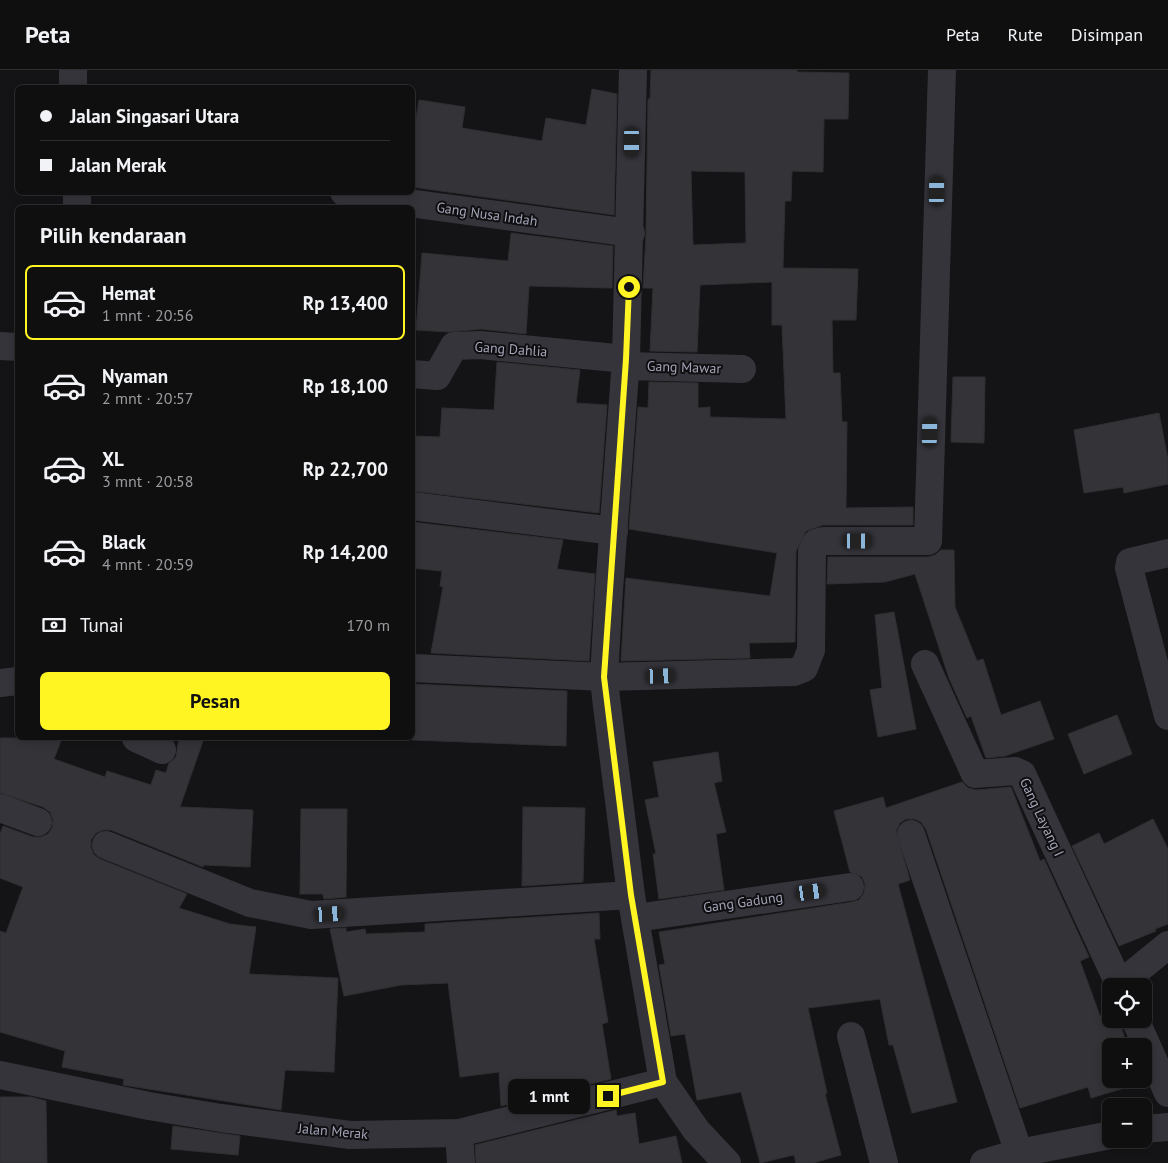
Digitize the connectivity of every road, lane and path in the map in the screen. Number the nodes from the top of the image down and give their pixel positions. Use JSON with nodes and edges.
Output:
{"nodes":[{"id":1,"x":73,"y":70,"type":"edge"},
{"id":2,"x":633,"y":70,"type":"edge"},
{"id":3,"x":942,"y":70,"type":"edge"},
{"id":4,"x":73,"y":85,"type":"edge"},
{"id":5,"x":357,"y":199,"type":"edge"},
{"id":6,"x":405,"y":205,"type":"edge"},
{"id":7,"x":415,"y":206,"type":"edge"},
{"id":8,"x":631,"y":233,"type":"junction"},
{"id":9,"x":0,"y":346,"type":"edge"},
{"id":10,"x":15,"y":347,"type":"edge"},
{"id":11,"x":626,"y":362,"type":"junction"},
{"id":12,"x":742,"y":369,"type":"dead end"},
{"id":13,"x":415,"y":374,"type":"edge"},
{"id":14,"x":415,"y":506,"type":"edge"},
{"id":15,"x":614,"y":531,"type":"junction"},
{"id":16,"x":1168,"y":553,"type":"edge"},
{"id":17,"x":925,"y":664,"type":"dead end"},
{"id":18,"x":415,"y":668,"type":"edge"},
{"id":19,"x":604,"y":677,"type":"junction"},
{"id":20,"x":15,"y":681,"type":"edge"},
{"id":21,"x":0,"y":683,"type":"edge"},
{"id":22,"x":1168,"y":716,"type":"edge"},
{"id":23,"x":140,"y":740,"type":"edge"},
{"id":24,"x":162,"y":750,"type":"dead end"},
{"id":25,"x":0,"y":808,"type":"edge"},
{"id":26,"x":38,"y":822,"type":"dead end"},
{"id":27,"x":911,"y":834,"type":"dead end"},
{"id":28,"x":106,"y":845,"type":"dead end"},
{"id":29,"x":850,"y":886,"type":"dead end"},
{"id":30,"x":633,"y":906,"type":"junction"},
{"id":31,"x":1168,"y":945,"type":"edge"},
{"id":32,"x":1117,"y":978,"type":"edge"},
{"id":33,"x":1128,"y":978,"type":"edge"},
{"id":34,"x":1139,"y":1028,"type":"edge"},
{"id":35,"x":851,"y":1036,"type":"dead end"},
{"id":36,"x":0,"y":1075,"type":"edge"},
{"id":37,"x":663,"y":1082,"type":"junction"},
{"id":38,"x":1168,"y":1093,"type":"edge"},
{"id":39,"x":1168,"y":1127,"type":"edge"},
{"id":40,"x":1152,"y":1128,"type":"edge"},
{"id":41,"x":459,"y":1133,"type":"junction"},
{"id":42,"x":1102,"y":1138,"type":"edge"},
{"id":43,"x":1019,"y":1153,"type":"junction"},
{"id":44,"x":1064,"y":1153,"type":"edge"},
{"id":45,"x":461,"y":1163,"type":"edge"},
{"id":46,"x":726,"y":1163,"type":"edge"},
{"id":47,"x":884,"y":1163,"type":"edge"},
{"id":48,"x":984,"y":1163,"type":"edge"}],
"edges":[{"from":1,"to":4,"type":"street"},
{"from":2,"to":8,"type":"street"},
{"from":3,"to":19,"type":"street"},
{"from":5,"to":6,"type":"street","name":"Gang Nusa Indah"},
{"from":7,"to":8,"type":"street","name":"Gang Nusa Indah"},
{"from":8,"to":11,"type":"street"},
{"from":9,"to":10,"type":"street"},
{"from":11,"to":12,"type":"street","name":"Gang Mawar"},
{"from":11,"to":13,"type":"street","name":"Gang Dahlia"},
{"from":11,"to":15,"type":"street"},
{"from":14,"to":15,"type":"street"},
{"from":15,"to":19,"type":"street"},
{"from":16,"to":22,"type":"street"},
{"from":17,"to":32,"type":"street","name":"Gang Layang I"},
{"from":18,"to":19,"type":"street"},
{"from":19,"to":30,"type":"street"},
{"from":20,"to":21,"type":"street"},
{"from":23,"to":24,"type":"street"},
{"from":25,"to":26,"type":"street"},
{"from":27,"to":43,"type":"street"},
{"from":28,"to":30,"type":"street","name":"Gang Gadung"},
{"from":29,"to":30,"type":"street","name":"Gang Gadung"},
{"from":30,"to":37,"type":"street"},
{"from":31,"to":33,"type":"street"},
{"from":34,"to":38,"type":"street"},
{"from":35,"to":47,"type":"street"},
{"from":36,"to":41,"type":"street","name":"Jalan Merak"},
{"from":37,"to":41,"type":"street","name":"Jalan Merak"},
{"from":37,"to":46,"type":"street"},
{"from":39,"to":40,"type":"street"},
{"from":41,"to":45,"type":"street"},
{"from":42,"to":44,"type":"street"},
{"from":43,"to":44,"type":"street"},
{"from":43,"to":48,"type":"street"}]}
